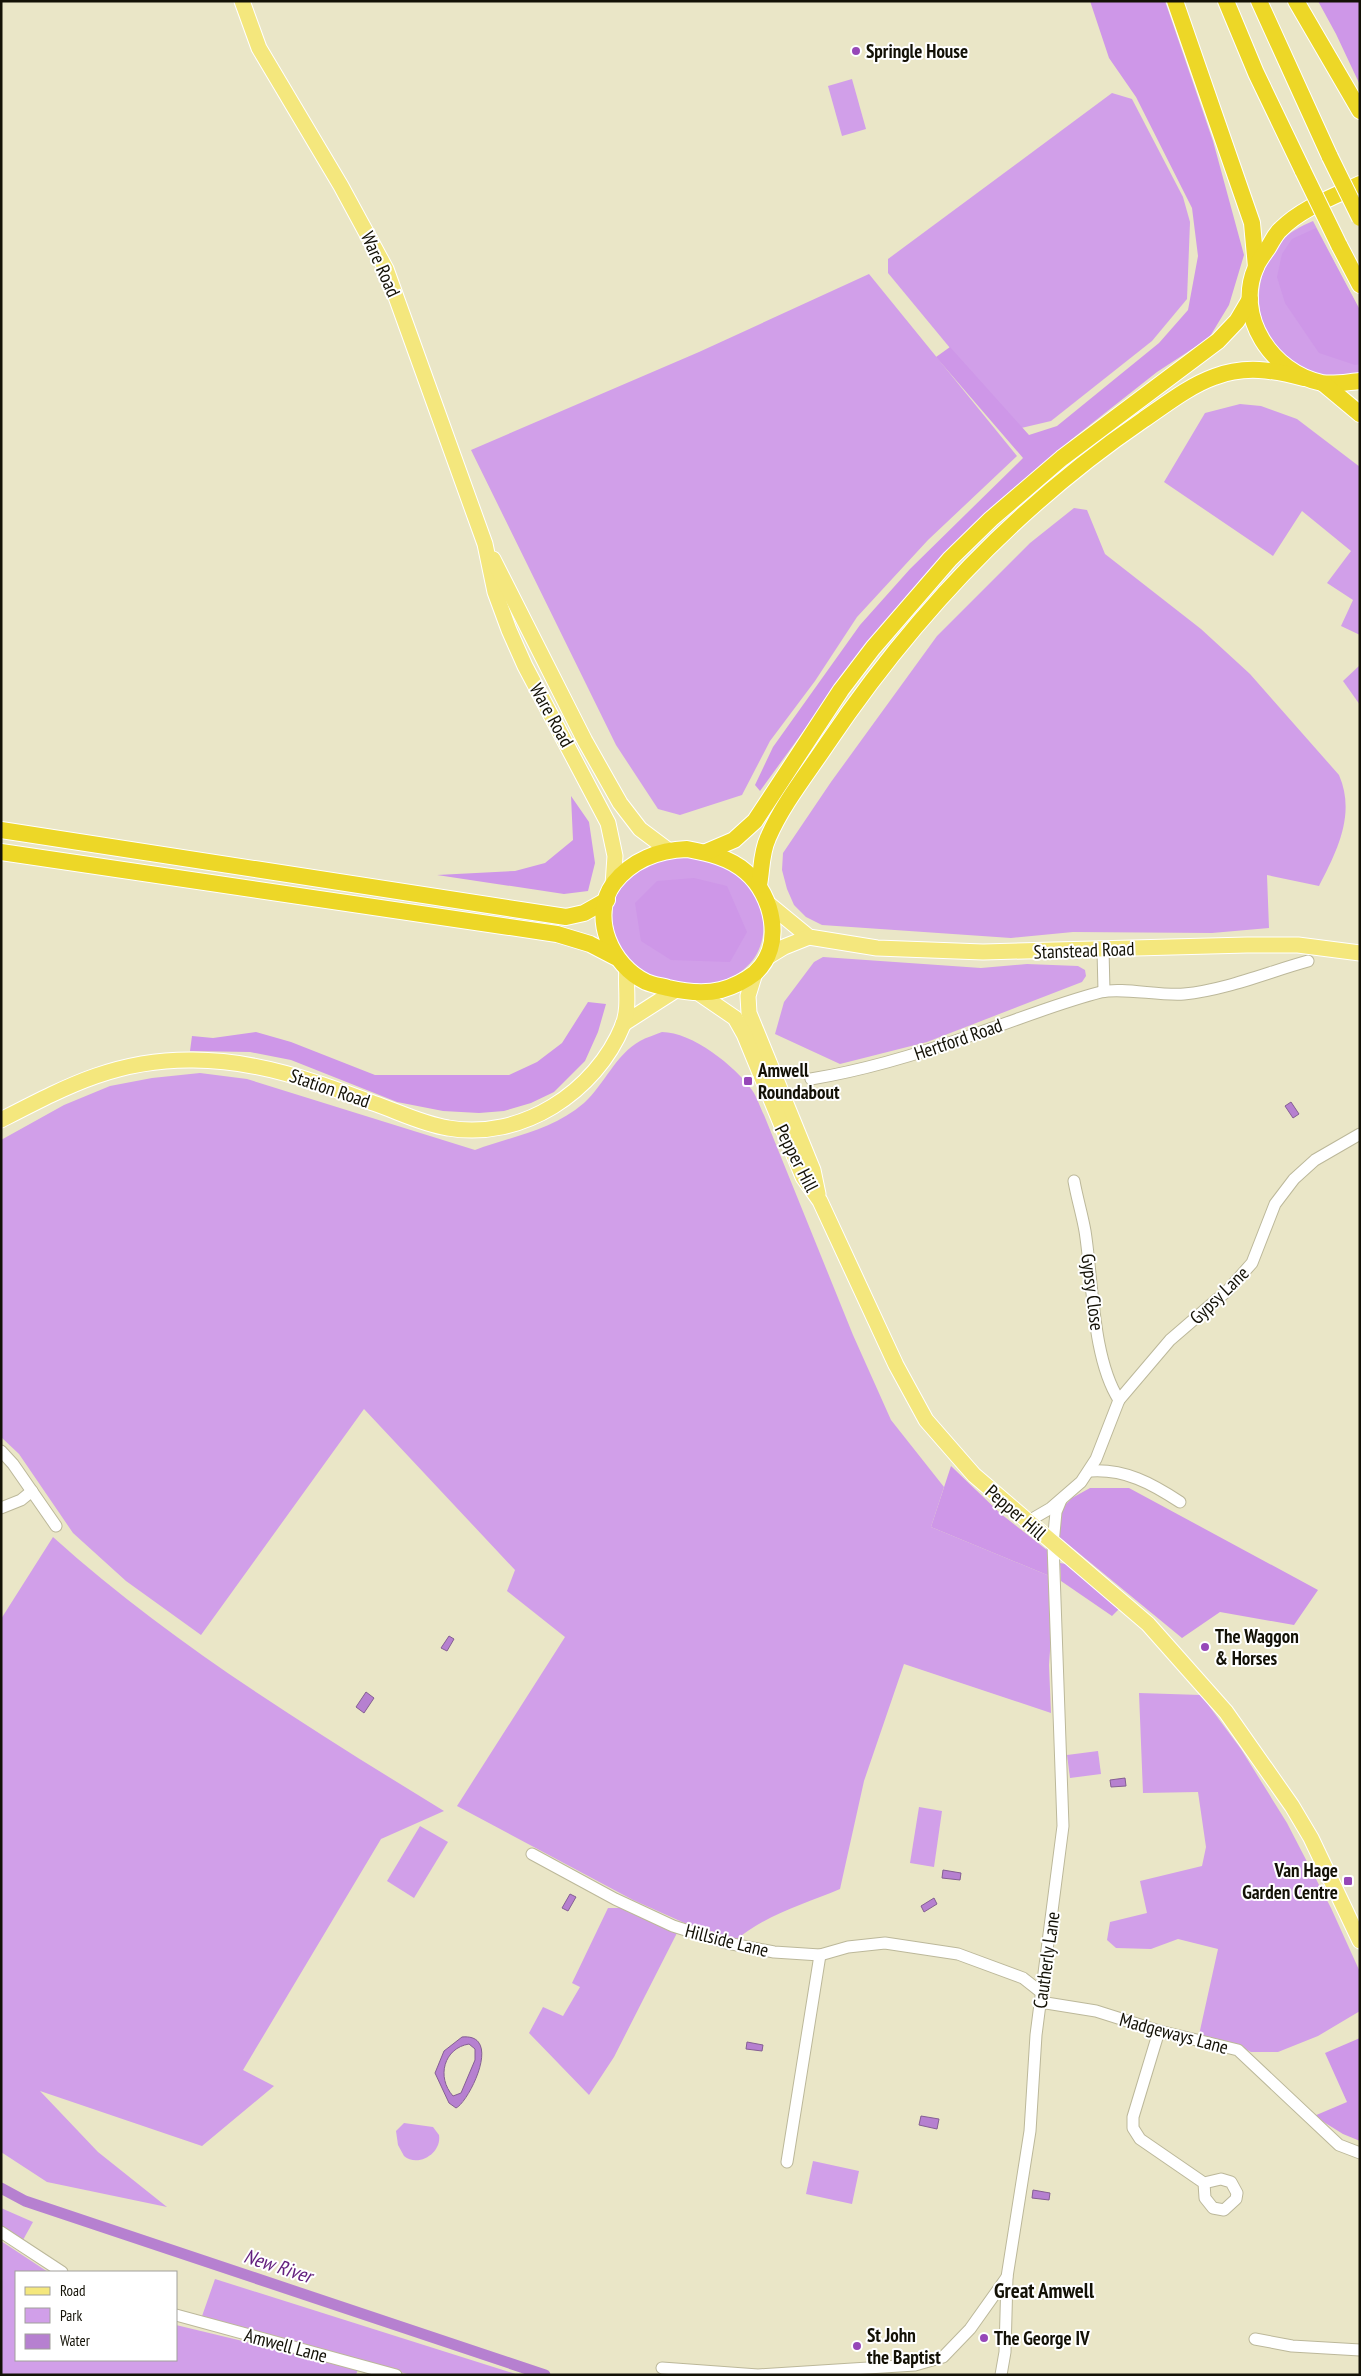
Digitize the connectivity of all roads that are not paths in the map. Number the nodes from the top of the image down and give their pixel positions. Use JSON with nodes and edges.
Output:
{"nodes":[{"id":1,"x":242,"y":1,"type":"edge"},
{"id":2,"x":1175,"y":1,"type":"edge"},
{"id":3,"x":1226,"y":1,"type":"edge"},
{"id":4,"x":1259,"y":1,"type":"edge"},
{"id":5,"x":1296,"y":1,"type":"edge"},
{"id":6,"x":1360,"y":111,"type":"edge"},
{"id":7,"x":1360,"y":184,"type":"edge"},
{"id":8,"x":1360,"y":218,"type":"edge"},
{"id":9,"x":1256,"y":267,"type":"junction"},
{"id":10,"x":1360,"y":285,"type":"edge"},
{"id":11,"x":1250,"y":299,"type":"junction"},
{"id":12,"x":1304,"y":378,"type":"junction"},
{"id":13,"x":1360,"y":380,"type":"edge"},
{"id":14,"x":1324,"y":384,"type":"junction"},
{"id":15,"x":1360,"y":414,"type":"edge"},
{"id":16,"x":485,"y":544,"type":"junction"},
{"id":17,"x":1,"y":830,"type":"edge"},
{"id":18,"x":668,"y":850,"type":"junction"},
{"id":19,"x":1,"y":852,"type":"edge"},
{"id":20,"x":706,"y":852,"type":"junction"},
{"id":21,"x":613,"y":885,"type":"junction"},
{"id":22,"x":759,"y":885,"type":"junction"},
{"id":23,"x":607,"y":900,"type":"junction"},
{"id":24,"x":770,"y":905,"type":"junction"},
{"id":25,"x":809,"y":937,"type":"junction"},
{"id":26,"x":1103,"y":950,"type":"junction"},
{"id":27,"x":1360,"y":953,"type":"edge"},
{"id":28,"x":615,"y":957,"type":"junction"},
{"id":29,"x":766,"y":958,"type":"junction"},
{"id":30,"x":1308,"y":961,"type":"dead end"},
{"id":31,"x":627,"y":968,"type":"junction"},
{"id":32,"x":755,"y":973,"type":"junction"},
{"id":33,"x":676,"y":990,"type":"junction"},
{"id":34,"x":1104,"y":991,"type":"junction"},
{"id":35,"x":697,"y":992,"type":"junction"},
{"id":36,"x":623,"y":1024,"type":"junction"},
{"id":37,"x":811,"y":1079,"type":"dead end"},
{"id":38,"x":1,"y":1120,"type":"edge"},
{"id":39,"x":1360,"y":1134,"type":"edge"},
{"id":40,"x":1074,"y":1181,"type":"dead end"},
{"id":41,"x":820,"y":1201,"type":"junction"},
{"id":42,"x":1119,"y":1400,"type":"junction"},
{"id":43,"x":1,"y":1451,"type":"edge"},
{"id":44,"x":1090,"y":1471,"type":"junction"},
{"id":45,"x":32,"y":1491,"type":"junction"},
{"id":46,"x":1061,"y":1500,"type":"junction"},
{"id":47,"x":1180,"y":1502,"type":"dead end"},
{"id":48,"x":1,"y":1508,"type":"edge"},
{"id":49,"x":1027,"y":1522,"type":"junction"},
{"id":50,"x":56,"y":1526,"type":"dead end"},
{"id":51,"x":1053,"y":1544,"type":"junction"},
{"id":52,"x":532,"y":1854,"type":"dead end"},
{"id":53,"x":1360,"y":1941,"type":"edge"},
{"id":54,"x":820,"y":1954,"type":"junction"},
{"id":55,"x":1045,"y":1971,"type":"junction"},
{"id":56,"x":1023,"y":1978,"type":"junction"},
{"id":57,"x":1041,"y":1998,"type":"junction"},
{"id":58,"x":1159,"y":2031,"type":"junction"},
{"id":59,"x":1360,"y":2154,"type":"edge"},
{"id":60,"x":787,"y":2162,"type":"dead end"},
{"id":61,"x":1204,"y":2182,"type":"dead end"},
{"id":62,"x":1,"y":2232,"type":"edge"},
{"id":63,"x":60,"y":2271,"type":"edge"},
{"id":64,"x":1006,"y":2277,"type":"junction"},
{"id":65,"x":178,"y":2316,"type":"edge"},
{"id":66,"x":1255,"y":2339,"type":"dead end"},
{"id":67,"x":1360,"y":2350,"type":"edge"},
{"id":68,"x":662,"y":2368,"type":"dead end"},
{"id":69,"x":396,"y":2375,"type":"edge"},
{"id":70,"x":1001,"y":2375,"type":"edge"}],
"edges":[{"from":1,"to":16,"type":"main road","name":"Ware Road"},
{"from":2,"to":9,"type":"highway"},
{"from":3,"to":10,"type":"highway","bridge":true},
{"from":4,"to":8,"type":"highway","bridge":true},
{"from":5,"to":6,"type":"highway"},
{"from":7,"to":9,"type":"highway"},
{"from":9,"to":11,"type":"highway"},
{"from":11,"to":12,"type":"highway"},
{"from":11,"to":20,"type":"highway"},
{"from":12,"to":14,"type":"highway"},
{"from":12,"to":22,"type":"highway"},
{"from":13,"to":14,"type":"highway"},
{"from":14,"to":15,"type":"highway"},
{"from":16,"to":18,"type":"main road","name":"Ware Road"},
{"from":16,"to":21,"type":"main road","name":"Ware Road"},
{"from":17,"to":23,"type":"highway"},
{"from":18,"to":20,"type":"highway"},
{"from":18,"to":21,"type":"highway"},
{"from":19,"to":28,"type":"highway"},
{"from":20,"to":22,"type":"highway"},
{"from":21,"to":23,"type":"highway"},
{"from":22,"to":24,"type":"highway"},
{"from":23,"to":28,"type":"highway"},
{"from":24,"to":25,"type":"main road"},
{"from":24,"to":29,"type":"highway"},
{"from":25,"to":26,"type":"main road","name":"Stanstead Road"},
{"from":25,"to":29,"type":"main road"},
{"from":26,"to":27,"type":"main road","name":"Stanstead Road"},
{"from":26,"to":34,"type":"street"},
{"from":28,"to":31,"type":"highway"},
{"from":29,"to":32,"type":"highway"},
{"from":30,"to":34,"type":"street","name":"Hertford Road"},
{"from":31,"to":33,"type":"highway"},
{"from":31,"to":36,"type":"main road","name":"Station Road"},
{"from":32,"to":35,"type":"highway"},
{"from":32,"to":41,"type":"main road","name":"Pepper Hill"},
{"from":33,"to":35,"type":"highway"},
{"from":33,"to":36,"type":"main road","name":"Station Road"},
{"from":34,"to":37,"type":"street","name":"Hertford Road"},
{"from":35,"to":41,"type":"main road","name":"Pepper Hill"},
{"from":36,"to":38,"type":"main road","name":"Station Road"},
{"from":39,"to":42,"type":"street","name":"Gypsy Lane"},
{"from":40,"to":42,"type":"street","name":"Gypsy Close"},
{"from":41,"to":49,"type":"main road","name":"Pepper Hill"},
{"from":42,"to":44,"type":"street","name":"Gypsy Lane"},
{"from":43,"to":45,"type":"street"},
{"from":44,"to":46,"type":"street","name":"Gypsy Lane"},
{"from":44,"to":47,"type":"street"},
{"from":45,"to":48,"type":"street"},
{"from":45,"to":50,"type":"street"},
{"from":46,"to":49,"type":"street","name":"Gypsy Lane"},
{"from":46,"to":51,"type":"street"},
{"from":49,"to":51,"type":"main road","name":"Pepper Hill"},
{"from":51,"to":53,"type":"main road","name":"Pepper Hill"},
{"from":51,"to":55,"type":"street","name":"Cautherly Lane"},
{"from":52,"to":54,"type":"street","name":"Hillside Lane"},
{"from":54,"to":56,"type":"street","name":"Hillside Lane"},
{"from":54,"to":60,"type":"street"},
{"from":55,"to":56,"type":"street"},
{"from":55,"to":57,"type":"street","name":"Cautherly Lane"},
{"from":56,"to":57,"type":"street","name":"Hillside Lane"},
{"from":57,"to":58,"type":"street","name":"Madgeways Lane"},
{"from":57,"to":64,"type":"street","name":"Cautherly Lane"},
{"from":58,"to":59,"type":"street","name":"Madgeways Lane"},
{"from":58,"to":61,"type":"street"},
{"from":62,"to":63,"type":"street"},
{"from":64,"to":68,"type":"street"},
{"from":64,"to":70,"type":"street","name":"Cautherly Lane"},
{"from":65,"to":69,"type":"street","name":"Amwell Lane"},
{"from":66,"to":67,"type":"street"}]}
